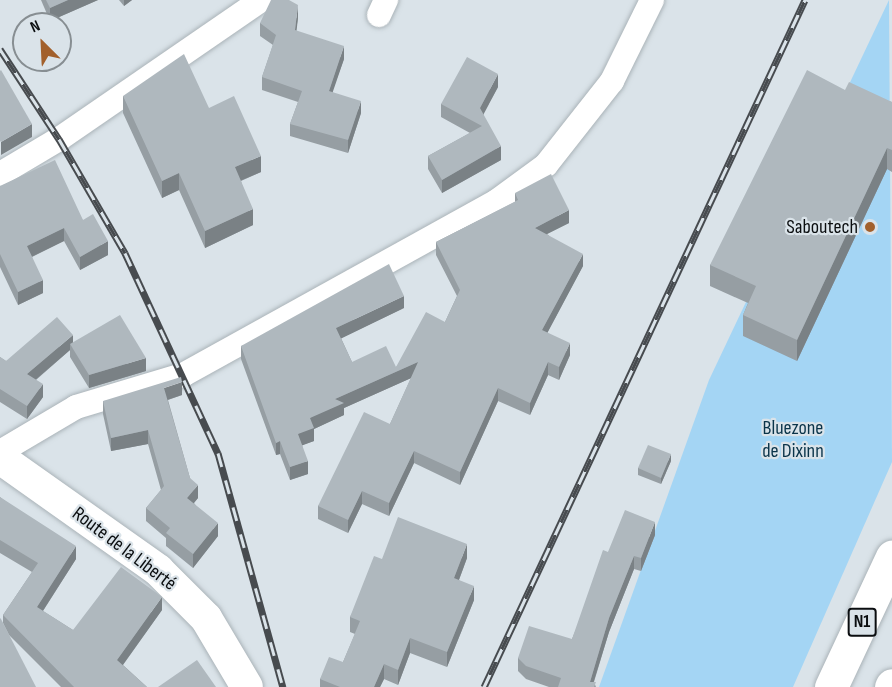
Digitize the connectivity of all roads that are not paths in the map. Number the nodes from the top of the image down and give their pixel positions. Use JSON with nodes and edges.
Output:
{"nodes":[{"id":1,"x":261,"y":0,"type":"edge"},
{"id":2,"x":652,"y":0,"type":"edge"},
{"id":3,"x":0,"y":174,"type":"edge"},
{"id":4,"x":0,"y":452,"type":"edge"},
{"id":5,"x":0,"y":458,"type":"edge"},
{"id":6,"x":892,"y":557,"type":"edge"},
{"id":7,"x":248,"y":687,"type":"edge"},
{"id":8,"x":831,"y":687,"type":"edge"}],
"edges":[{"from":1,"to":3,"type":"street"},
{"from":2,"to":4,"type":"street"},
{"from":5,"to":7,"type":"main road","name":"Route de la Liberté"},
{"from":6,"to":8,"type":"highway","number":"N1"}]}
